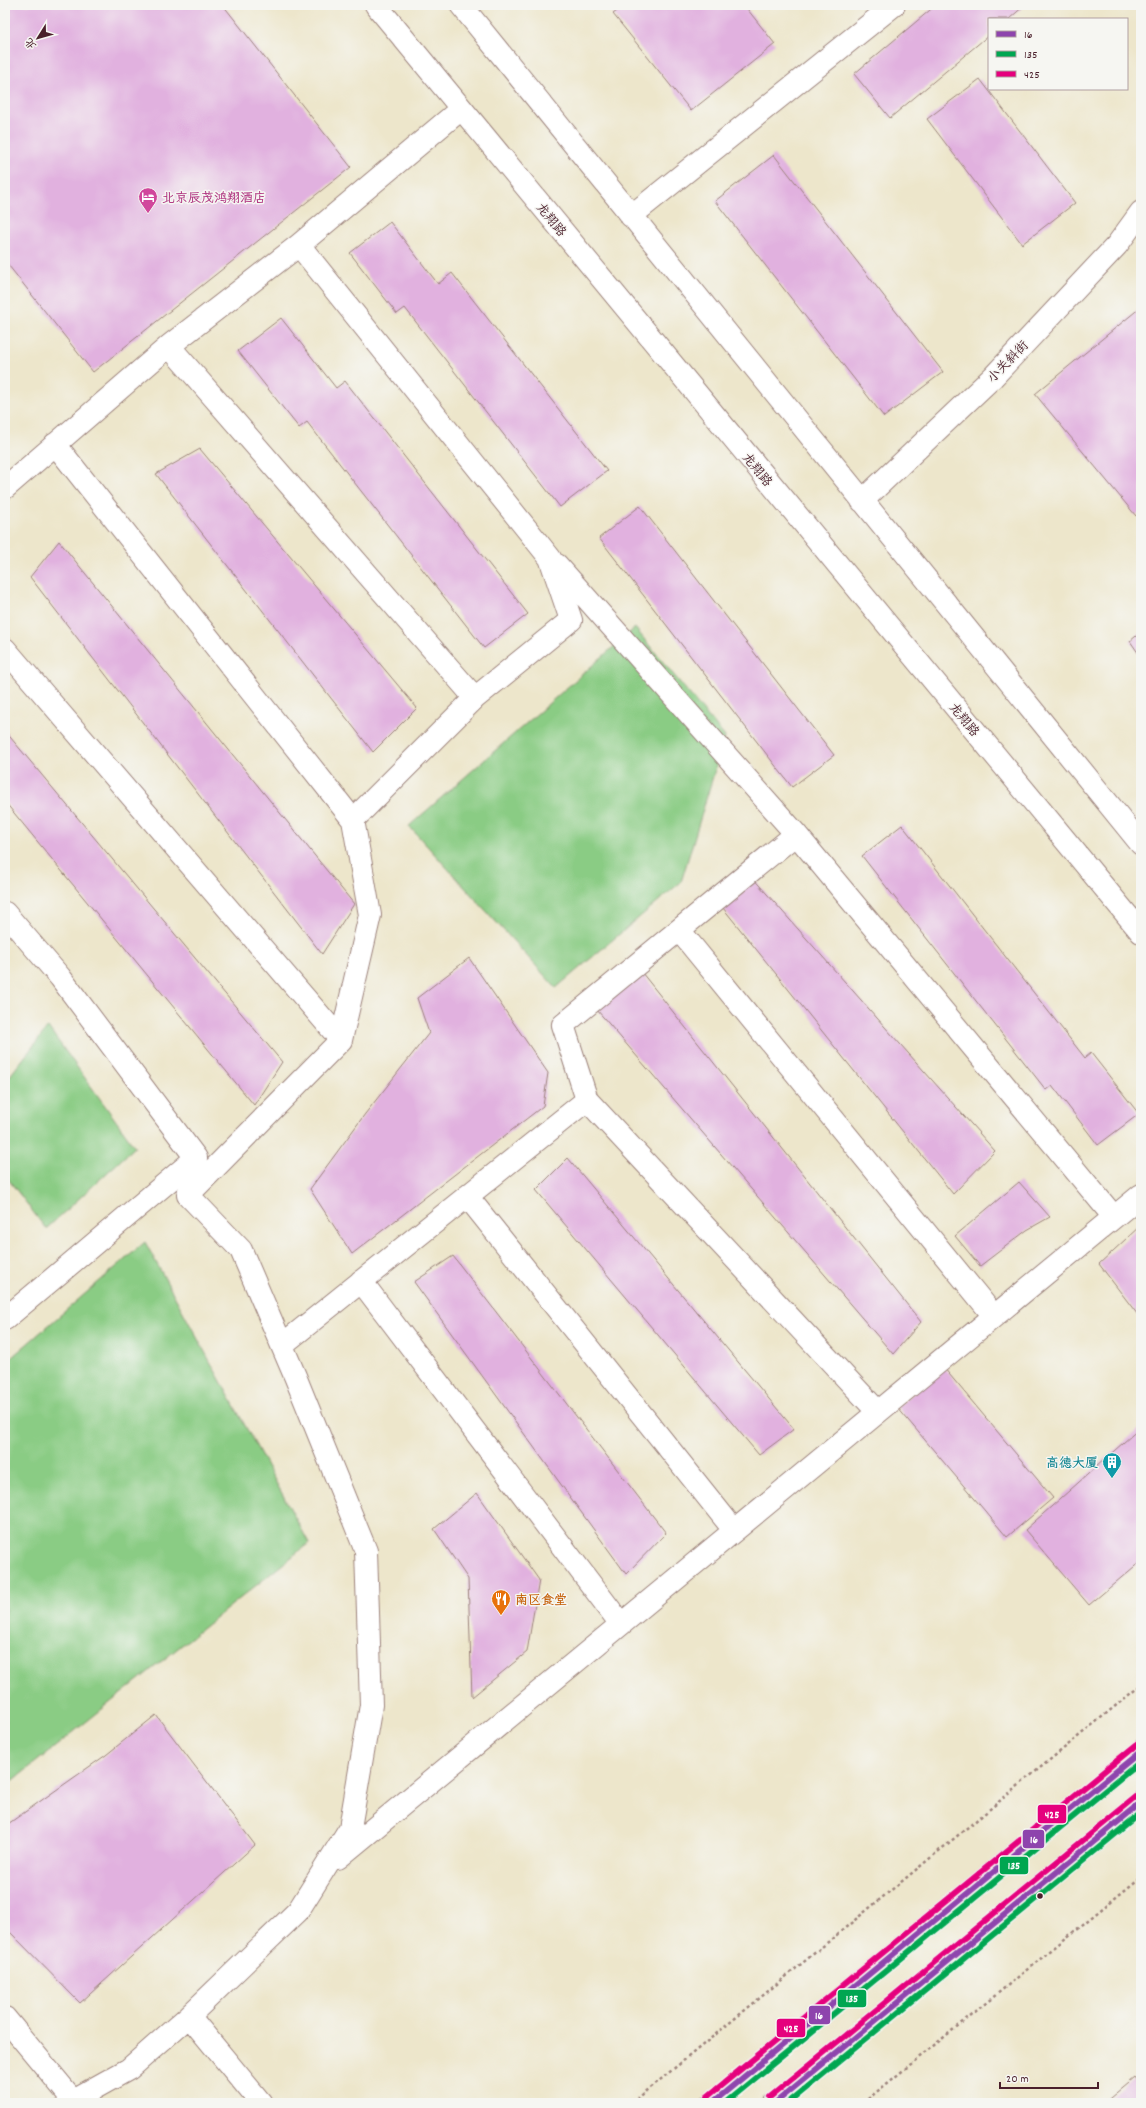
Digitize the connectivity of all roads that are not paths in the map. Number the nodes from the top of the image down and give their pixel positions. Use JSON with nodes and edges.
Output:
{"nodes":[{"id":1,"x":376,"y":5,"type":"edge"},
{"id":2,"x":461,"y":5,"type":"edge"},
{"id":3,"x":894,"y":5,"type":"edge"},
{"id":4,"x":461,"y":110,"type":"junction"},
{"id":5,"x":1141,"y":212,"type":"edge"},
{"id":6,"x":631,"y":216,"type":"junction"},
{"id":7,"x":299,"y":245,"type":"junction"},
{"id":8,"x":169,"y":346,"type":"junction"},
{"id":9,"x":55,"y":444,"type":"junction"},
{"id":10,"x":5,"y":488,"type":"edge"},
{"id":11,"x":862,"y":501,"type":"junction"},
{"id":12,"x":550,"y":558,"type":"junction"},
{"id":13,"x":5,"y":649,"type":"edge"},
{"id":14,"x":475,"y":698,"type":"junction"},
{"id":15,"x":353,"y":820,"type":"junction"},
{"id":16,"x":796,"y":834,"type":"junction"},
{"id":17,"x":1141,"y":844,"type":"edge"},
{"id":18,"x":5,"y":913,"type":"edge"},
{"id":19,"x":679,"y":930,"type":"junction"},
{"id":20,"x":1141,"y":932,"type":"edge"},
{"id":21,"x":341,"y":1040,"type":"junction"},
{"id":22,"x":587,"y":1100,"type":"junction"},
{"id":23,"x":196,"y":1158,"type":"junction"},
{"id":24,"x":188,"y":1194,"type":"junction"},
{"id":25,"x":1141,"y":1195,"type":"edge"},
{"id":26,"x":467,"y":1196,"type":"junction"},
{"id":27,"x":1114,"y":1217,"type":"junction"},
{"id":28,"x":361,"y":1281,"type":"junction"},
{"id":29,"x":994,"y":1316,"type":"junction"},
{"id":30,"x":5,"y":1319,"type":"edge"},
{"id":31,"x":282,"y":1345,"type":"junction"},
{"id":32,"x":878,"y":1412,"type":"junction"},
{"id":33,"x":734,"y":1530,"type":"junction"},
{"id":34,"x":621,"y":1624,"type":"junction"},
{"id":35,"x":1141,"y":1751,"type":"edge"},
{"id":36,"x":1141,"y":1803,"type":"edge"},
{"id":37,"x":324,"y":1869,"type":"junction"},
{"id":38,"x":189,"y":2016,"type":"junction"},
{"id":39,"x":5,"y":2018,"type":"edge"},
{"id":40,"x":70,"y":2102,"type":"edge"},
{"id":41,"x":261,"y":2103,"type":"edge"},
{"id":42,"x":712,"y":2103,"type":"edge"},
{"id":43,"x":775,"y":2103,"type":"edge"}],
"edges":[{"from":1,"to":4,"type":"street","name":"龙翔路"},
{"from":2,"to":6,"type":"street"},
{"from":3,"to":6,"type":"street"},
{"from":4,"to":7,"type":"street"},
{"from":4,"to":20,"type":"street","name":"龙翔路"},
{"from":5,"to":11,"type":"street","name":"小关斜街"},
{"from":6,"to":11,"type":"street"},
{"from":7,"to":8,"type":"street"},
{"from":7,"to":12,"type":"street"},
{"from":8,"to":9,"type":"street"},
{"from":8,"to":14,"type":"street"},
{"from":9,"to":10,"type":"street"},
{"from":9,"to":15,"type":"street"},
{"from":11,"to":17,"type":"street"},
{"from":12,"to":14,"type":"street"},
{"from":12,"to":16,"type":"street"},
{"from":13,"to":21,"type":"street"},
{"from":14,"to":15,"type":"street"},
{"from":15,"to":21,"type":"street"},
{"from":16,"to":19,"type":"street"},
{"from":16,"to":27,"type":"street"},
{"from":18,"to":23,"type":"street"},
{"from":19,"to":22,"type":"street"},
{"from":19,"to":29,"type":"street"},
{"from":21,"to":24,"type":"street"},
{"from":22,"to":26,"type":"street"},
{"from":22,"to":32,"type":"street"},
{"from":23,"to":24,"type":"street"},
{"from":23,"to":30,"type":"street"},
{"from":24,"to":31,"type":"street"},
{"from":25,"to":27,"type":"street"},
{"from":26,"to":28,"type":"street"},
{"from":26,"to":33,"type":"street"},
{"from":27,"to":29,"type":"street"},
{"from":28,"to":31,"type":"street"},
{"from":28,"to":34,"type":"street"},
{"from":29,"to":32,"type":"street"},
{"from":31,"to":37,"type":"street"},
{"from":32,"to":33,"type":"street"},
{"from":33,"to":34,"type":"street"},
{"from":34,"to":37,"type":"street"},
{"from":35,"to":42,"type":"street"},
{"from":36,"to":43,"type":"street"},
{"from":37,"to":38,"type":"street"},
{"from":38,"to":40,"type":"street"},
{"from":38,"to":41,"type":"street"},
{"from":39,"to":40,"type":"street"}]}
